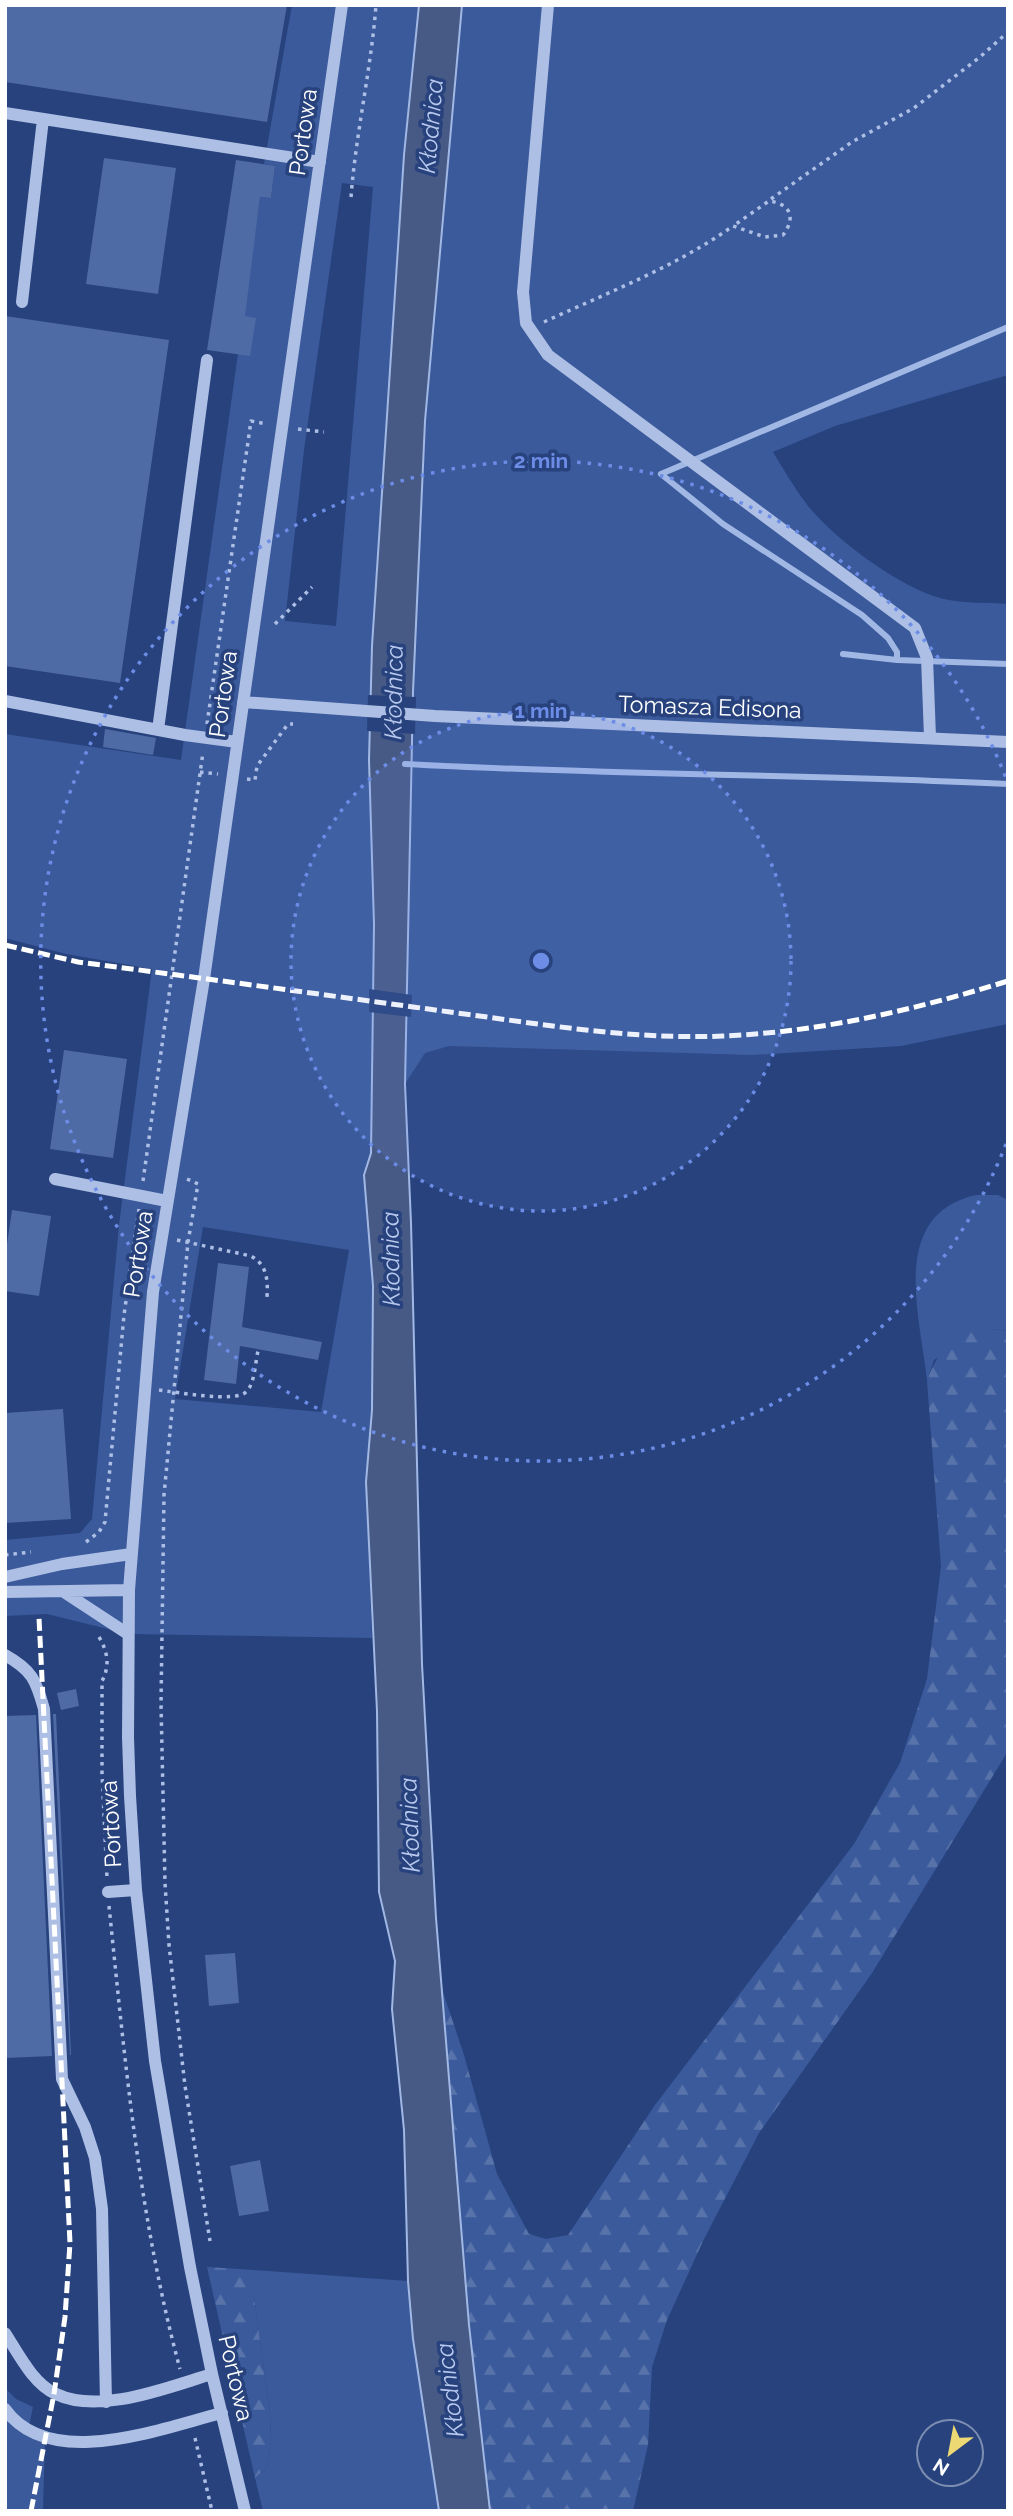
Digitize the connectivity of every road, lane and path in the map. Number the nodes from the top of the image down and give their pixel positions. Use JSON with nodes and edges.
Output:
{"nodes":[{"id":1,"x":342,"y":5,"type":"edge"},
{"id":2,"x":376,"y":5,"type":"edge"},
{"id":3,"x":548,"y":5,"type":"edge"},
{"id":4,"x":1008,"y":32,"type":"edge"},
{"id":5,"x":5,"y":113,"type":"edge"},
{"id":6,"x":43,"y":119,"type":"junction"},
{"id":7,"x":320,"y":162,"type":"junction"},
{"id":8,"x":351,"y":197,"type":"dead end"},
{"id":9,"x":769,"y":201,"type":"junction"},
{"id":10,"x":733,"y":226,"type":"junction"},
{"id":11,"x":22,"y":302,"type":"dead end"},
{"id":12,"x":530,"y":329,"type":"junction"},
{"id":13,"x":206,"y":360,"type":"dead end"},
{"id":14,"x":251,"y":421,"type":"dead end"},
{"id":15,"x":282,"y":427,"type":"junction"},
{"id":16,"x":324,"y":432,"type":"dead end"},
{"id":17,"x":312,"y":587,"type":"dead end"},
{"id":18,"x":275,"y":624,"type":"dead end"},
{"id":19,"x":5,"y":701,"type":"edge"},
{"id":20,"x":243,"y":702,"type":"junction"},
{"id":21,"x":301,"y":724,"type":"dead end"},
{"id":22,"x":158,"y":730,"type":"junction"},
{"id":23,"x":930,"y":737,"type":"junction"},
{"id":24,"x":205,"y":738,"type":"junction"},
{"id":25,"x":1008,"y":741,"type":"edge"},
{"id":26,"x":237,"y":742,"type":"junction"},
{"id":27,"x":255,"y":780,"type":"dead end"},
{"id":28,"x":172,"y":1172,"type":"junction"},
{"id":29,"x":55,"y":1179,"type":"dead end"},
{"id":30,"x":141,"y":1195,"type":"junction"},
{"id":31,"x":167,"y":1201,"type":"junction"},
{"id":32,"x":161,"y":1237,"type":"junction"},
{"id":33,"x":188,"y":1242,"type":"junction"},
{"id":34,"x":267,"y":1297,"type":"dead end"},
{"id":35,"x":258,"y":1351,"type":"dead end"},
{"id":36,"x":143,"y":1389,"type":"junction"},
{"id":37,"x":173,"y":1392,"type":"junction"},
{"id":38,"x":82,"y":1545,"type":"dead end"},
{"id":39,"x":131,"y":1554,"type":"junction"},
{"id":40,"x":5,"y":1577,"type":"edge"},
{"id":41,"x":129,"y":1590,"type":"junction"},
{"id":42,"x":5,"y":1592,"type":"edge"},
{"id":43,"x":64,"y":1592,"type":"junction"},
{"id":44,"x":93,"y":1628,"type":"dead end"},
{"id":45,"x":128,"y":1634,"type":"junction"},
{"id":46,"x":5,"y":1655,"type":"edge"},
{"id":47,"x":136,"y":1890,"type":"junction"},
{"id":48,"x":108,"y":1892,"type":"junction"},
{"id":49,"x":210,"y":2241,"type":"dead end"},
{"id":50,"x":5,"y":2333,"type":"edge"},
{"id":51,"x":179,"y":2366,"type":"dead end"},
{"id":52,"x":212,"y":2374,"type":"junction"},
{"id":53,"x":106,"y":2402,"type":"junction"},
{"id":54,"x":5,"y":2409,"type":"edge"},
{"id":55,"x":222,"y":2413,"type":"junction"},
{"id":56,"x":195,"y":2440,"type":"dead end"},
{"id":57,"x":212,"y":2511,"type":"edge"},
{"id":58,"x":245,"y":2511,"type":"edge"}],
"edges":[{"from":1,"to":7,"type":"street","name":"Portowa"},
{"from":2,"to":8,"type":"path"},
{"from":3,"to":12,"type":"street"},
{"from":4,"to":9,"type":"path"},
{"from":5,"to":6,"type":"street"},
{"from":6,"to":7,"type":"street"},
{"from":6,"to":11,"type":"street"},
{"from":7,"to":15,"type":"street","name":"Portowa"},
{"from":9,"to":10,"type":"path"},
{"from":9,"to":10,"type":"path"},
{"from":10,"to":12,"type":"path"},
{"from":12,"to":23,"type":"street"},
{"from":13,"to":22,"type":"street"},
{"from":14,"to":24,"type":"path"},
{"from":15,"to":16,"type":"path"},
{"from":15,"to":20,"type":"street","name":"Portowa"},
{"from":17,"to":18,"type":"path"},
{"from":19,"to":22,"type":"street"},
{"from":20,"to":23,"type":"street","name":"Tomasza Edisona"},
{"from":20,"to":26,"type":"street","name":"Portowa"},
{"from":21,"to":27,"type":"path"},
{"from":22,"to":24,"type":"street"},
{"from":23,"to":25,"type":"street","name":"Tomasza Edisona"},
{"from":24,"to":26,"type":"street"},
{"from":24,"to":30,"type":"path"},
{"from":26,"to":28,"type":"street","name":"Portowa"},
{"from":28,"to":31,"type":"street","name":"Portowa"},
{"from":28,"to":33,"type":"path"},
{"from":29,"to":30,"type":"street"},
{"from":30,"to":31,"type":"street"},
{"from":30,"to":38,"type":"path"},
{"from":31,"to":32,"type":"street","name":"Portowa"},
{"from":32,"to":33,"type":"path"},
{"from":32,"to":36,"type":"street","name":"Portowa"},
{"from":33,"to":34,"type":"path"},
{"from":33,"to":37,"type":"path"},
{"from":35,"to":37,"type":"path"},
{"from":36,"to":37,"type":"path"},
{"from":36,"to":39,"type":"street","name":"Portowa"},
{"from":37,"to":49,"type":"path"},
{"from":39,"to":40,"type":"street"},
{"from":39,"to":41,"type":"street","name":"Portowa"},
{"from":41,"to":43,"type":"street"},
{"from":41,"to":45,"type":"street","name":"Portowa"},
{"from":42,"to":43,"type":"street"},
{"from":43,"to":45,"type":"street"},
{"from":44,"to":48,"type":"path"},
{"from":45,"to":47,"type":"street","name":"Portowa"},
{"from":46,"to":53,"type":"street"},
{"from":47,"to":48,"type":"street"},
{"from":47,"to":52,"type":"street","name":"Portowa"},
{"from":48,"to":51,"type":"path"},
{"from":50,"to":53,"type":"street"},
{"from":52,"to":53,"type":"street"},
{"from":52,"to":55,"type":"street","name":"Portowa"},
{"from":54,"to":55,"type":"street"},
{"from":55,"to":58,"type":"street","name":"Portowa"},
{"from":56,"to":57,"type":"path"}]}
